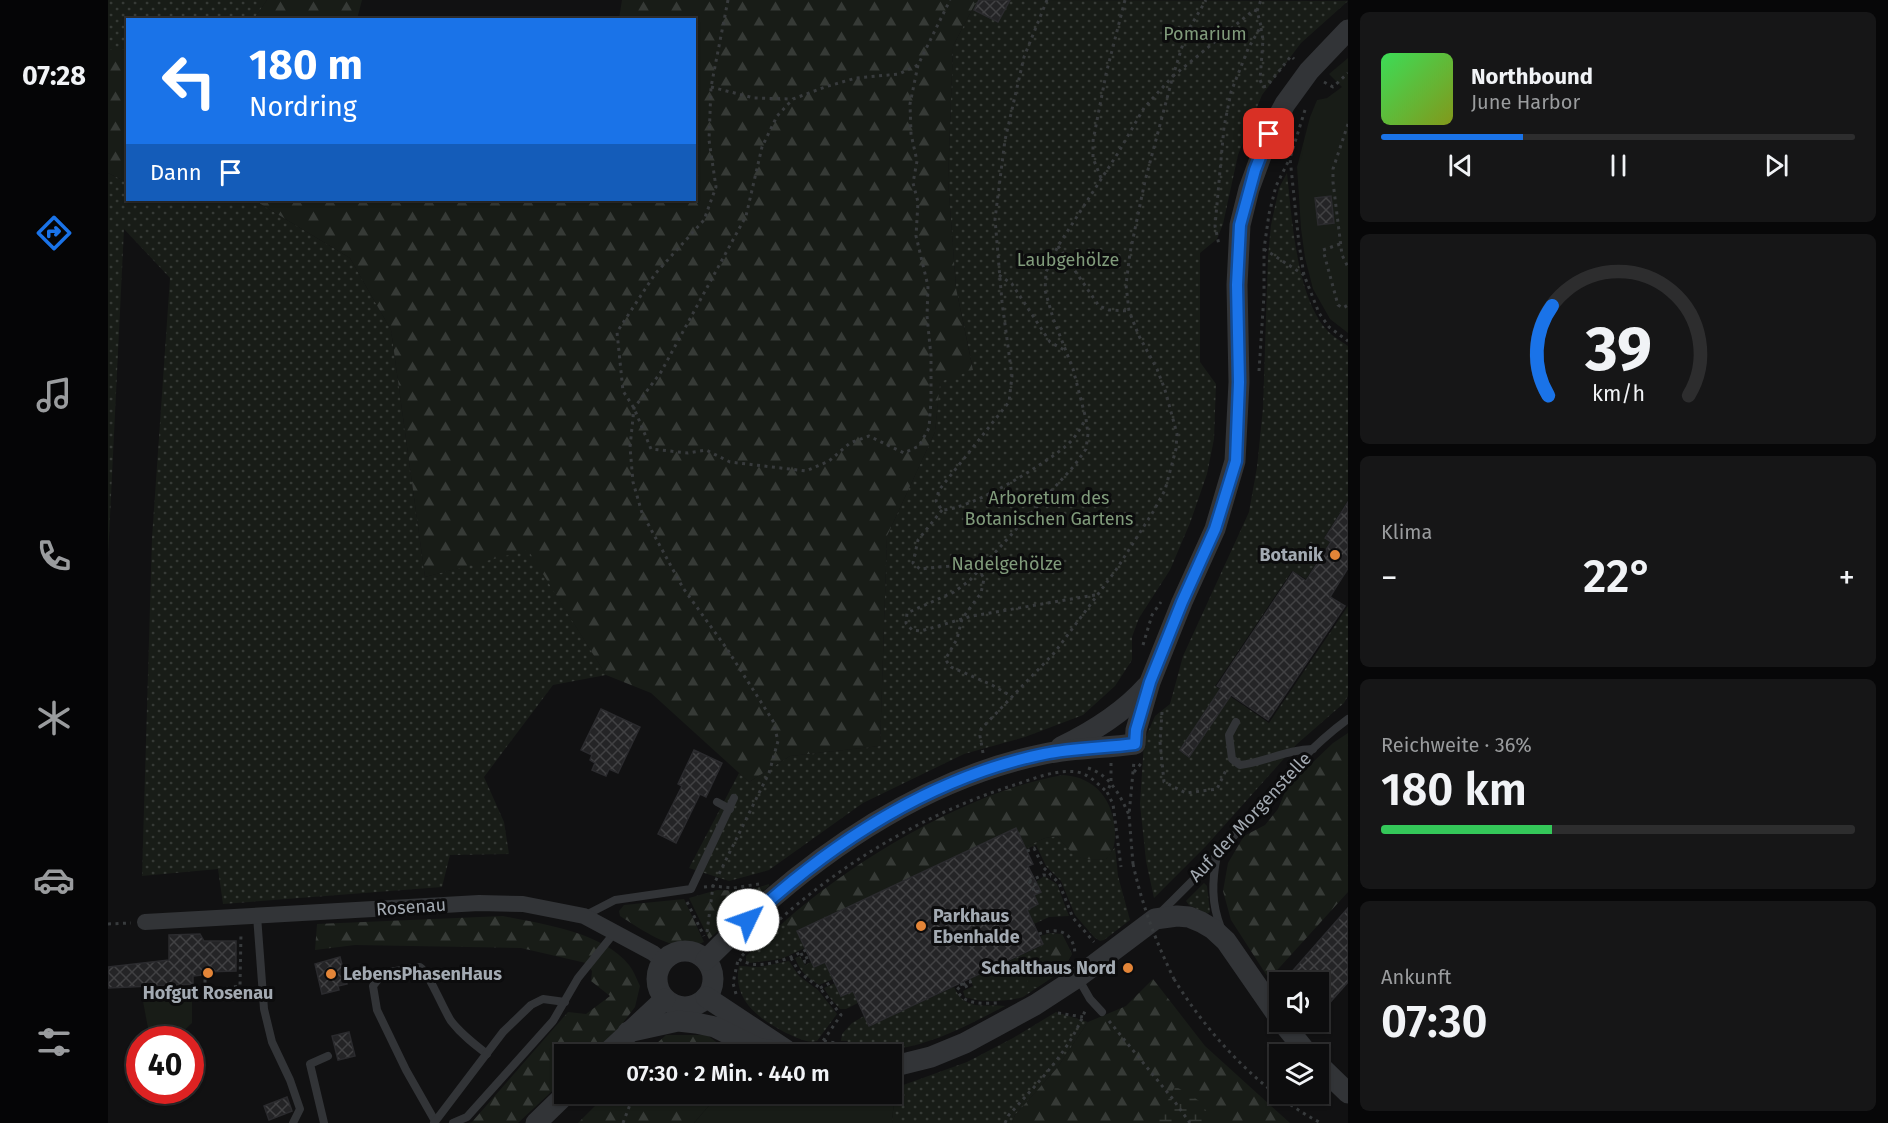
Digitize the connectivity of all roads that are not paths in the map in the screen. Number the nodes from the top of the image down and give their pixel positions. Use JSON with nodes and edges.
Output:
{"nodes":[{"id":1,"x":1348,"y":30,"type":"edge"},
{"id":2,"x":1348,"y":42,"type":"edge"},
{"id":3,"x":1327,"y":51,"type":"junction"},
{"id":4,"x":1150,"y":682,"type":"junction"},
{"id":5,"x":1348,"y":719,"type":"edge"},
{"id":6,"x":1236,"y":722,"type":"dead end"},
{"id":7,"x":1313,"y":749,"type":"junction"},
{"id":8,"x":1046,"y":753,"type":"junction"},
{"id":9,"x":734,"y":798,"type":"dead end"},
{"id":10,"x":717,"y":802,"type":"dead end"},
{"id":11,"x":730,"y":809,"type":"junction"},
{"id":12,"x":1217,"y":855,"type":"junction"},
{"id":13,"x":249,"y":916,"type":"junction"},
{"id":14,"x":584,"y":916,"type":"junction"},
{"id":15,"x":1151,"y":920,"type":"junction"},
{"id":16,"x":145,"y":922,"type":"road end"},
{"id":17,"x":615,"y":932,"type":"junction"},
{"id":18,"x":1226,"y":941,"type":"junction"},
{"id":19,"x":710,"y":949,"type":"junction"},
{"id":20,"x":663,"y":961,"type":"junction"},
{"id":21,"x":1080,"y":967,"type":"junction"},
{"id":22,"x":706,"y":997,"type":"junction"},
{"id":23,"x":664,"y":999,"type":"junction"},
{"id":24,"x":565,"y":1002,"type":"junction"},
{"id":25,"x":1269,"y":1003,"type":"edge"},
{"id":26,"x":1102,"y":1012,"type":"road end"},
{"id":27,"x":628,"y":1032,"type":"junction"},
{"id":28,"x":1291,"y":1032,"type":"edge"},
{"id":29,"x":616,"y":1044,"type":"edge"},
{"id":30,"x":749,"y":1044,"type":"edge"},
{"id":31,"x":784,"y":1044,"type":"edge"},
{"id":32,"x":1300,"y":1044,"type":"edge"},
{"id":33,"x":486,"y":1054,"type":"junction"},
{"id":34,"x":328,"y":1056,"type":"dead end"},
{"id":35,"x":902,"y":1064,"type":"edge"},
{"id":36,"x":1329,"y":1073,"type":"edge"},
{"id":37,"x":1344,"y":1085,"type":"edge"},
{"id":38,"x":556,"y":1104,"type":"edge"},
{"id":39,"x":435,"y":1122,"type":"edge"},
{"id":40,"x":293,"y":1123,"type":"edge"},
{"id":41,"x":324,"y":1123,"type":"edge"},
{"id":42,"x":453,"y":1123,"type":"edge"},
{"id":43,"x":536,"y":1123,"type":"edge"}],
"edges":[{"from":1,"to":3,"type":"street"},
{"from":2,"to":3,"type":"street"},
{"from":3,"to":4,"type":"street"},
{"from":4,"to":8,"type":"street"},
{"from":4,"to":8,"type":"street"},
{"from":5,"to":7,"type":"lane","name":"Auf der Morgenstelle"},
{"from":6,"to":7,"type":"lane"},
{"from":7,"to":12,"type":"lane","name":"Auf der Morgenstelle"},
{"from":8,"to":19,"type":"street"},
{"from":9,"to":11,"type":"lane"},
{"from":10,"to":11,"type":"lane"},
{"from":11,"to":14,"type":"lane"},
{"from":12,"to":15,"type":"lane","name":"Auf der Morgenstelle"},
{"from":12,"to":18,"type":"lane"},
{"from":13,"to":14,"type":"street","name":"Rosenau"},
{"from":13,"to":16,"type":"street","name":"Rosenau"},
{"from":13,"to":40,"type":"lane"},
{"from":14,"to":17,"type":"street","name":"Rosenau"},
{"from":15,"to":18,"type":"street"},
{"from":15,"to":21,"type":"street"},
{"from":17,"to":20,"type":"street","name":"Rosenau"},
{"from":17,"to":24,"type":"lane"},
{"from":18,"to":25,"type":"street"},
{"from":19,"to":20,"type":"street"},
{"from":19,"to":22,"type":"street"},
{"from":20,"to":23,"type":"street"},
{"from":21,"to":26,"type":"lane"},
{"from":21,"to":35,"type":"street"},
{"from":22,"to":23,"type":"street"},
{"from":22,"to":31,"type":"street"},
{"from":23,"to":27,"type":"street"},
{"from":24,"to":33,"type":"lane"},
{"from":24,"to":42,"type":"lane"},
{"from":27,"to":29,"type":"street"},
{"from":27,"to":30,"type":"street"},
{"from":28,"to":32,"type":"street"},
{"from":33,"to":39,"type":"lane"},
{"from":33,"to":39,"type":"lane"},
{"from":34,"to":41,"type":"lane"},
{"from":36,"to":37,"type":"street"},
{"from":38,"to":43,"type":"street"}]}
